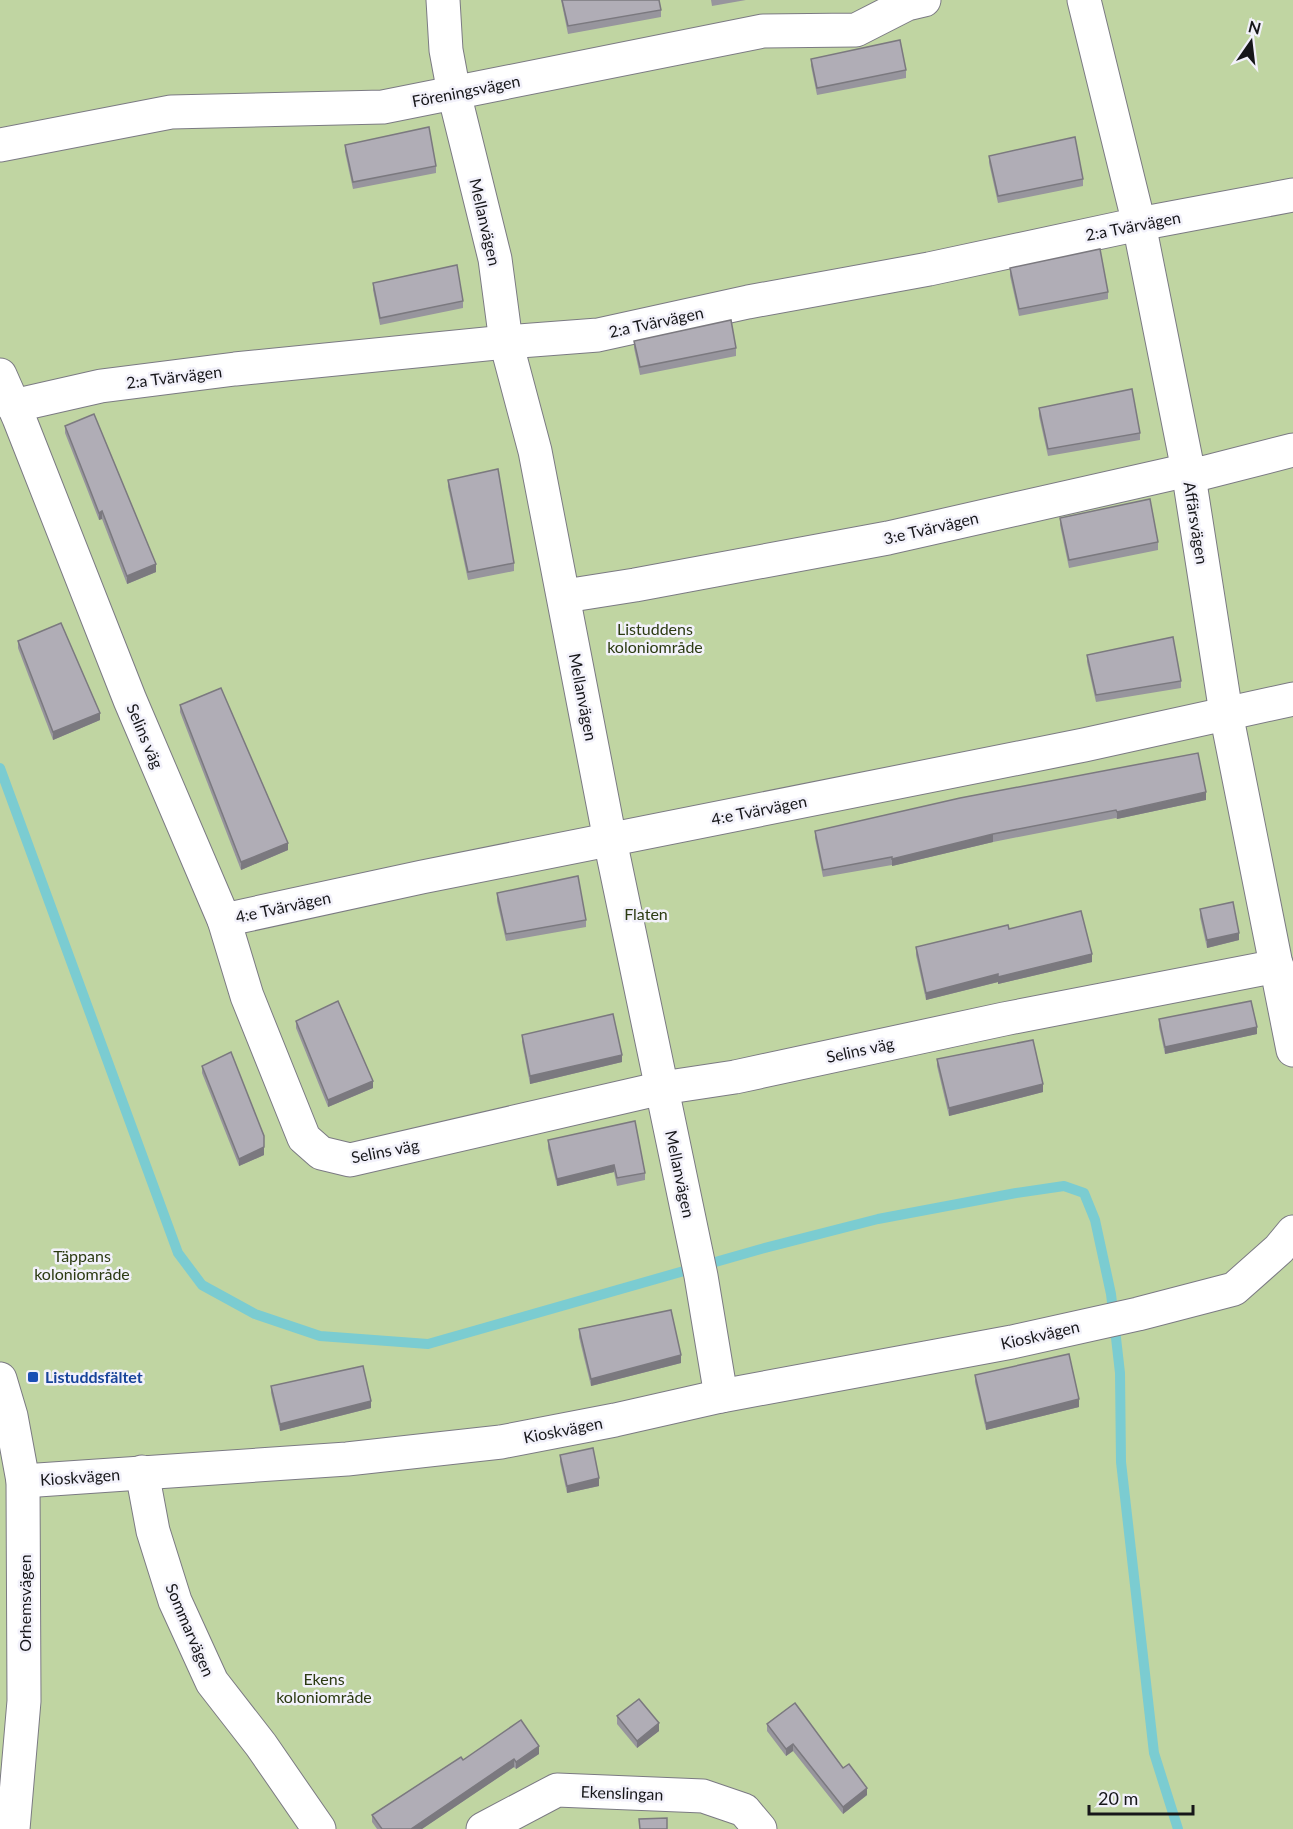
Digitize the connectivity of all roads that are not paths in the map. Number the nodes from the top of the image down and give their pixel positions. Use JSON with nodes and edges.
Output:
{"nodes":[{"id":1,"x":443,"y":0,"type":"edge"},
{"id":2,"x":924,"y":0,"type":"edge"},
{"id":3,"x":1084,"y":0,"type":"edge"},
{"id":4,"x":454,"y":93,"type":"junction"},
{"id":5,"x":0,"y":145,"type":"edge"},
{"id":6,"x":1293,"y":195,"type":"edge"},
{"id":7,"x":1139,"y":224,"type":"junction"},
{"id":8,"x":506,"y":342,"type":"junction"},
{"id":9,"x":0,"y":375,"type":"edge"},
{"id":10,"x":13,"y":406,"type":"junction"},
{"id":11,"x":1293,"y":450,"type":"edge"},
{"id":12,"x":1188,"y":470,"type":"junction"},
{"id":13,"x":565,"y":596,"type":"junction"},
{"id":14,"x":1293,"y":699,"type":"edge"},
{"id":15,"x":1226,"y":713,"type":"junction"},
{"id":16,"x":610,"y":840,"type":"junction"},
{"id":17,"x":224,"y":920,"type":"junction"},
{"id":18,"x":1277,"y":966,"type":"junction"},
{"id":19,"x":1293,"y":1050,"type":"edge"},
{"id":20,"x":662,"y":1088,"type":"junction"},
{"id":21,"x":1293,"y":1232,"type":"edge"},
{"id":22,"x":0,"y":1378,"type":"edge"},
{"id":23,"x":721,"y":1396,"type":"junction"},
{"id":24,"x":142,"y":1472,"type":"junction"},
{"id":25,"x":23,"y":1481,"type":"junction"},
{"id":26,"x":13,"y":1829,"type":"edge"},
{"id":27,"x":319,"y":1829,"type":"edge"},
{"id":28,"x":483,"y":1829,"type":"edge"},
{"id":29,"x":760,"y":1829,"type":"edge"}],
"edges":[{"from":1,"to":4,"type":"street","name":"Mellanvägen"},
{"from":2,"to":4,"type":"street","name":"Föreningsvägen"},
{"from":3,"to":7,"type":"street","name":"Affärsvägen"},
{"from":4,"to":5,"type":"street","name":"Föreningsvägen"},
{"from":4,"to":8,"type":"street","name":"Mellanvägen"},
{"from":6,"to":7,"type":"street","name":"2:a Tvärvägen"},
{"from":7,"to":8,"type":"street","name":"2:a Tvärvägen"},
{"from":7,"to":12,"type":"street","name":"Affärsvägen"},
{"from":8,"to":10,"type":"street","name":"2:a Tvärvägen"},
{"from":8,"to":13,"type":"street","name":"Mellanvägen"},
{"from":9,"to":10,"type":"street","name":"Selins väg"},
{"from":10,"to":17,"type":"street","name":"Selins väg"},
{"from":11,"to":12,"type":"street","name":"3:e Tvärvägen"},
{"from":12,"to":13,"type":"street","name":"3:e Tvärvägen"},
{"from":12,"to":15,"type":"street","name":"Affärsvägen"},
{"from":13,"to":16,"type":"street","name":"Mellanvägen"},
{"from":14,"to":15,"type":"street","name":"4:e Tvärvägen"},
{"from":15,"to":16,"type":"street","name":"4:e Tvärvägen"},
{"from":15,"to":18,"type":"street","name":"Affärsvägen"},
{"from":16,"to":17,"type":"street","name":"4:e Tvärvägen"},
{"from":16,"to":20,"type":"street","name":"Mellanvägen"},
{"from":17,"to":20,"type":"street","name":"Selins väg"},
{"from":18,"to":19,"type":"street","name":"Affärsvägen"},
{"from":18,"to":20,"type":"street","name":"Selins väg"},
{"from":20,"to":23,"type":"street","name":"Mellanvägen"},
{"from":21,"to":23,"type":"street","name":"Kioskvägen"},
{"from":22,"to":25,"type":"street","name":"Orhemsvägen"},
{"from":23,"to":24,"type":"street","name":"Kioskvägen"},
{"from":24,"to":25,"type":"street","name":"Kioskvägen"},
{"from":24,"to":27,"type":"street","name":"Sommarvägen"},
{"from":25,"to":26,"type":"street","name":"Orhemsvägen"},
{"from":28,"to":29,"type":"street","name":"Ekenslingan"}]}
